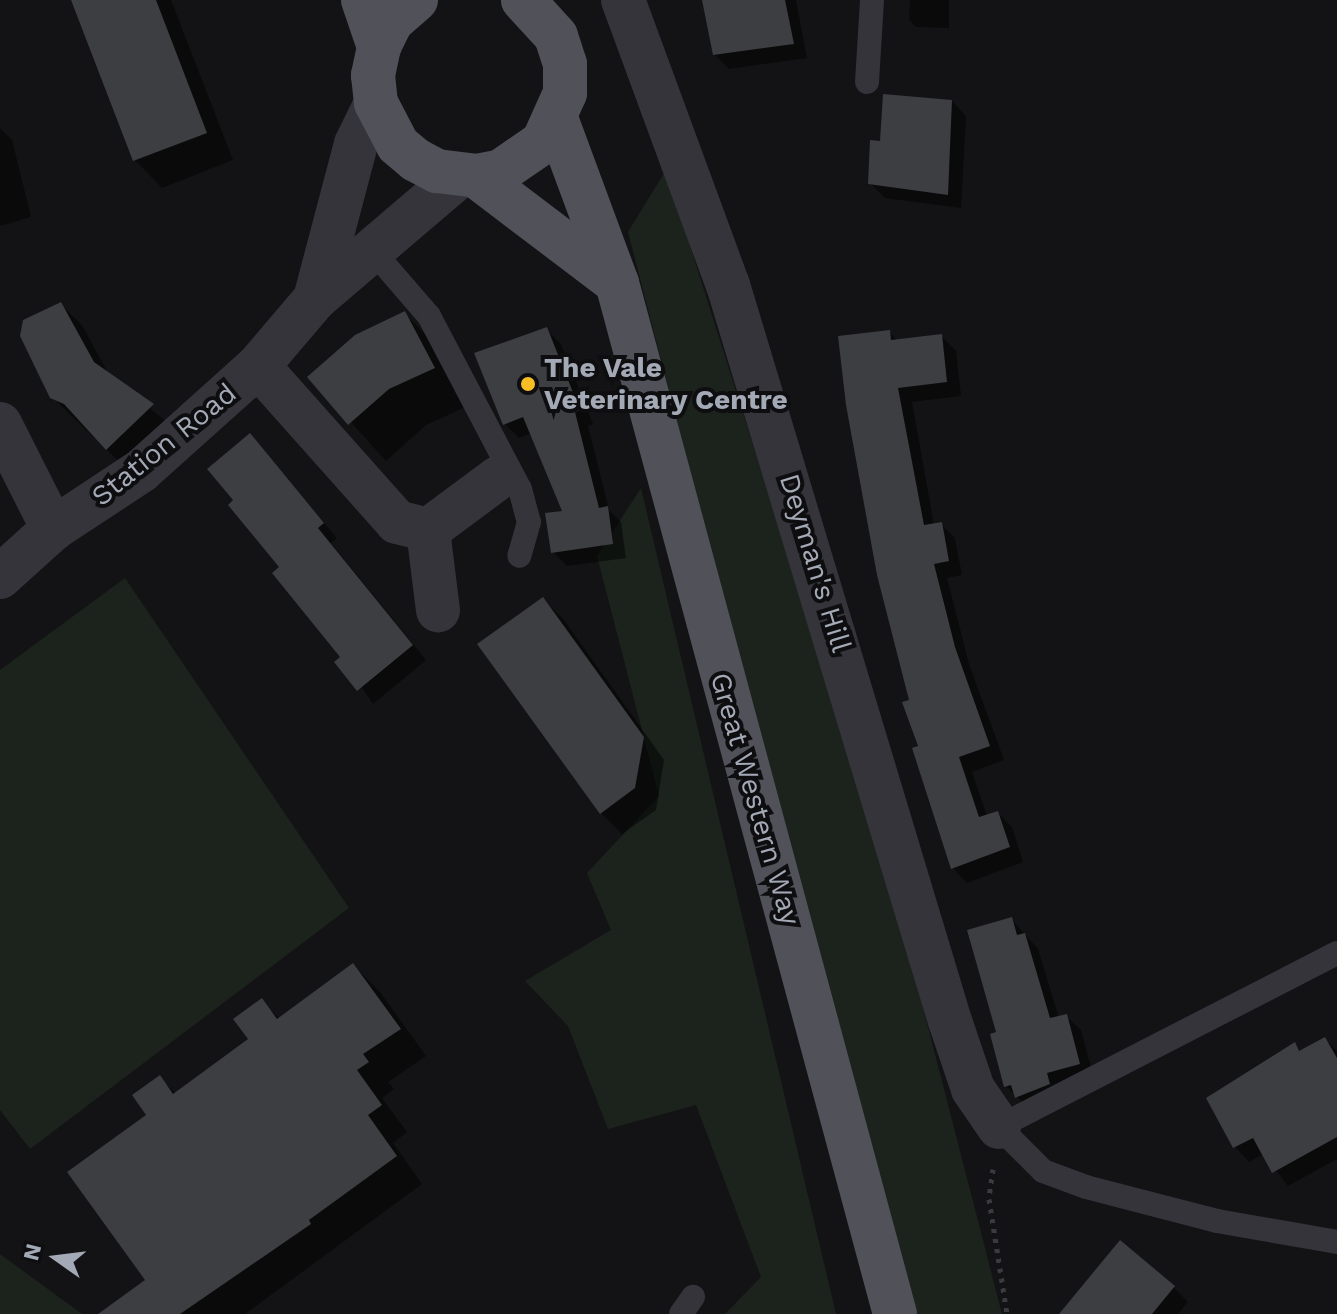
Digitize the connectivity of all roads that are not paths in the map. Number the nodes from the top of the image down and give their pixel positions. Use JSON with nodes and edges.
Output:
{"nodes":[{"id":1,"x":363,"y":0,"type":"edge"},
{"id":2,"x":416,"y":0,"type":"edge"},
{"id":3,"x":523,"y":0,"type":"edge"},
{"id":4,"x":623,"y":0,"type":"edge"},
{"id":5,"x":872,"y":0,"type":"edge"},
{"id":6,"x":379,"y":47,"type":"junction"},
{"id":7,"x":867,"y":82,"type":"dead end"},
{"id":8,"x":376,"y":103,"type":"junction"},
{"id":9,"x":557,"y":121,"type":"junction"},
{"id":10,"x":468,"y":176,"type":"junction"},
{"id":11,"x":371,"y":249,"type":"junction"},
{"id":12,"x":617,"y":283,"type":"junction"},
{"id":13,"x":315,"y":299,"type":"junction"},
{"id":14,"x":258,"y":366,"type":"junction"},
{"id":15,"x":0,"y":424,"type":"edge"},
{"id":16,"x":498,"y":478,"type":"dead end"},
{"id":17,"x":53,"y":529,"type":"junction"},
{"id":18,"x":428,"y":530,"type":"junction"},
{"id":19,"x":519,"y":556,"type":"dead end"},
{"id":20,"x":0,"y":577,"type":"edge"},
{"id":21,"x":438,"y":610,"type":"dead end"},
{"id":22,"x":1337,"y":953,"type":"edge"},
{"id":23,"x":999,"y":1127,"type":"junction"},
{"id":24,"x":1337,"y":1242,"type":"edge"},
{"id":25,"x":895,"y":1314,"type":"edge"}],
"edges":[{"from":1,"to":6,"type":"main road"},
{"from":2,"to":6,"type":"main road"},
{"from":3,"to":9,"type":"main road"},
{"from":4,"to":23,"type":"street","name":"Deyman's Hill"},
{"from":5,"to":7,"type":"lane"},
{"from":6,"to":8,"type":"main road"},
{"from":8,"to":10,"type":"main road"},
{"from":8,"to":13,"type":"street","name":"Station Road"},
{"from":9,"to":10,"type":"main road"},
{"from":9,"to":12,"type":"main road","name":"Great Western Way"},
{"from":10,"to":11,"type":"street","name":"Station Road"},
{"from":10,"to":12,"type":"main road"},
{"from":11,"to":13,"type":"street","name":"Station Road"},
{"from":11,"to":19,"type":"lane"},
{"from":12,"to":25,"type":"main road","name":"Great Western Way"},
{"from":13,"to":14,"type":"street","name":"Station Road"},
{"from":14,"to":17,"type":"street","name":"Station Road"},
{"from":14,"to":18,"type":"street"},
{"from":15,"to":17,"type":"street"},
{"from":16,"to":18,"type":"street"},
{"from":17,"to":20,"type":"street","name":"Station Road"},
{"from":18,"to":21,"type":"street"},
{"from":22,"to":23,"type":"lane"},
{"from":23,"to":24,"type":"lane"}]}
